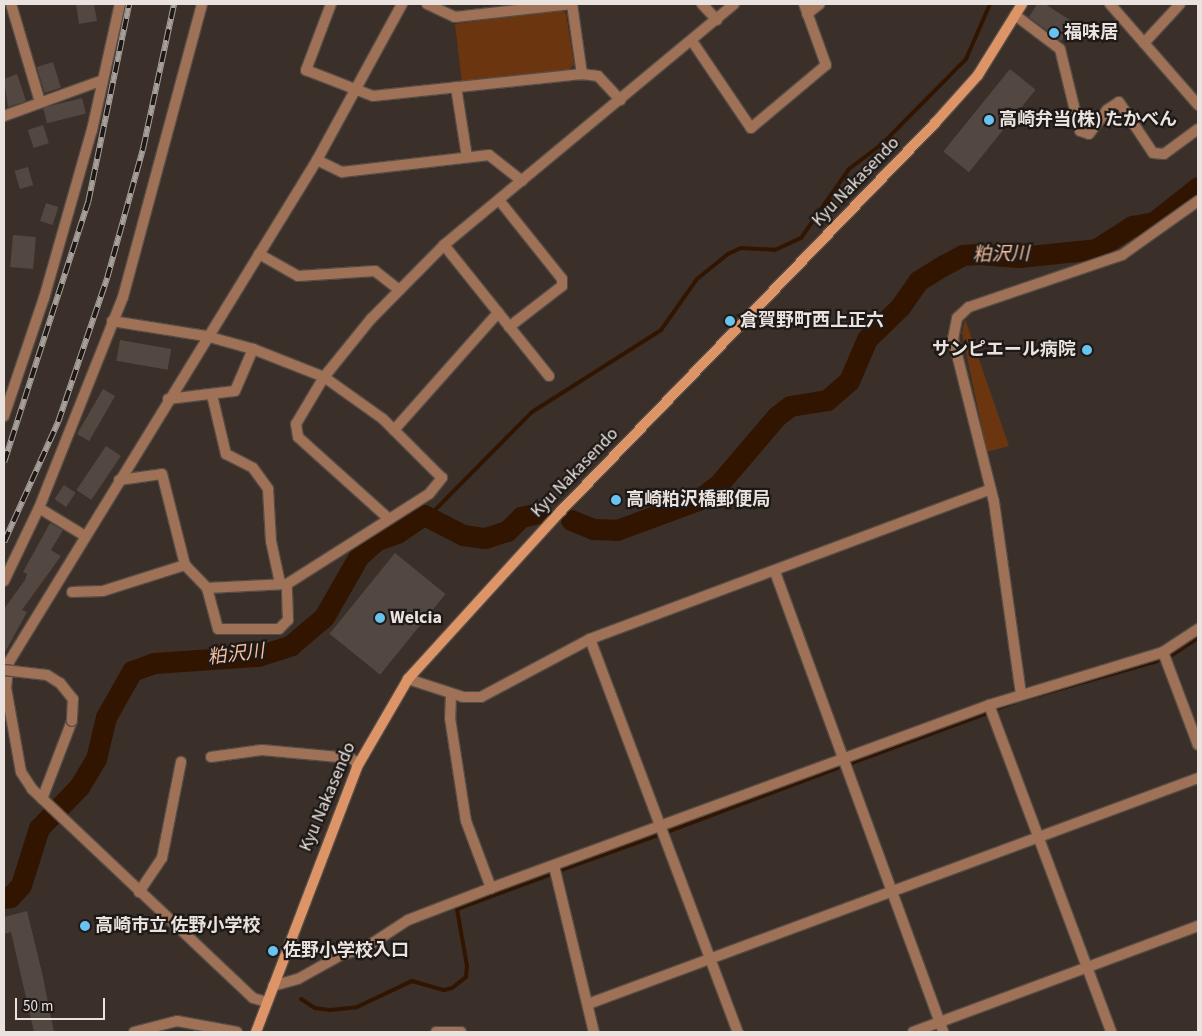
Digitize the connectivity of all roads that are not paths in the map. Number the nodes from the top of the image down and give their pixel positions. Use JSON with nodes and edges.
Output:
{"nodes":[{"id":1,"x":11,"y":4,"type":"edge"},
{"id":2,"x":120,"y":4,"type":"edge"},
{"id":3,"x":202,"y":4,"type":"edge"},
{"id":4,"x":331,"y":4,"type":"edge"},
{"id":5,"x":427,"y":4,"type":"edge"},
{"id":6,"x":572,"y":4,"type":"edge"},
{"id":7,"x":702,"y":4,"type":"edge"},
{"id":8,"x":734,"y":4,"type":"edge"},
{"id":9,"x":820,"y":4,"type":"edge"},
{"id":10,"x":1022,"y":4,"type":"edge"},
{"id":11,"x":1110,"y":4,"type":"edge"},
{"id":12,"x":1180,"y":4,"type":"edge"},
{"id":13,"x":399,"y":5,"type":"edge"},
{"id":14,"x":806,"y":9,"type":"edge"},
{"id":15,"x":1016,"y":15,"type":"junction"},
{"id":16,"x":716,"y":20,"type":"junction"},
{"id":17,"x":692,"y":41,"type":"junction"},
{"id":18,"x":1144,"y":43,"type":"junction"},
{"id":19,"x":582,"y":74,"type":"junction"},
{"id":20,"x":103,"y":80,"type":"junction"},
{"id":21,"x":456,"y":87,"type":"junction"},
{"id":22,"x":354,"y":89,"type":"junction"},
{"id":23,"x":620,"y":100,"type":"junction"},
{"id":24,"x":40,"y":102,"type":"junction"},
{"id":25,"x":1197,"y":102,"type":"edge"},
{"id":26,"x":4,"y":116,"type":"edge"},
{"id":27,"x":1198,"y":129,"type":"edge"},
{"id":28,"x":467,"y":157,"type":"junction"},
{"id":29,"x":317,"y":160,"type":"junction"},
{"id":30,"x":522,"y":181,"type":"junction"},
{"id":31,"x":499,"y":200,"type":"junction"},
{"id":32,"x":1198,"y":201,"type":"edge"},
{"id":33,"x":444,"y":245,"type":"junction"},
{"id":34,"x":259,"y":254,"type":"junction"},
{"id":35,"x":399,"y":290,"type":"junction"},
{"id":36,"x":498,"y":313,"type":"junction"},
{"id":37,"x":112,"y":321,"type":"junction"},
{"id":38,"x":509,"y":327,"type":"junction"},
{"id":39,"x":206,"y":336,"type":"junction"},
{"id":40,"x":253,"y":349,"type":"junction"},
{"id":41,"x":549,"y":376,"type":"dead end"},
{"id":42,"x":324,"y":377,"type":"junction"},
{"id":43,"x":212,"y":395,"type":"junction"},
{"id":44,"x":168,"y":400,"type":"junction"},
{"id":45,"x":4,"y":416,"type":"edge"},
{"id":46,"x":394,"y":430,"type":"junction"},
{"id":47,"x":119,"y":480,"type":"junction"},
{"id":48,"x":989,"y":490,"type":"junction"},
{"id":49,"x":40,"y":508,"type":"junction"},
{"id":50,"x":388,"y":518,"type":"junction"},
{"id":51,"x":85,"y":536,"type":"junction"},
{"id":52,"x":185,"y":565,"type":"junction"},
{"id":53,"x":775,"y":572,"type":"junction"},
{"id":54,"x":4,"y":581,"type":"edge"},
{"id":55,"x":284,"y":583,"type":"junction"},
{"id":56,"x":206,"y":588,"type":"junction"},
{"id":57,"x":72,"y":592,"type":"dead end"},
{"id":58,"x":1198,"y":629,"type":"edge"},
{"id":59,"x":590,"y":639,"type":"junction"},
{"id":60,"x":1163,"y":652,"type":"junction"},
{"id":61,"x":7,"y":657,"type":"edge"},
{"id":62,"x":4,"y":670,"type":"edge"},
{"id":63,"x":408,"y":679,"type":"junction"},
{"id":64,"x":451,"y":694,"type":"junction"},
{"id":65,"x":1021,"y":694,"type":"junction"},
{"id":66,"x":989,"y":705,"type":"junction"},
{"id":67,"x":1198,"y":745,"type":"edge"},
{"id":68,"x":211,"y":757,"type":"dead end"},
{"id":69,"x":843,"y":760,"type":"junction"},
{"id":70,"x":181,"y":762,"type":"dead end"},
{"id":71,"x":358,"y":763,"type":"junction"},
{"id":72,"x":1198,"y":778,"type":"edge"},
{"id":73,"x":42,"y":799,"type":"junction"},
{"id":74,"x":661,"y":827,"type":"junction"},
{"id":75,"x":1041,"y":838,"type":"junction"},
{"id":76,"x":554,"y":866,"type":"junction"},
{"id":77,"x":491,"y":888,"type":"junction"},
{"id":78,"x":139,"y":892,"type":"junction"},
{"id":79,"x":892,"y":893,"type":"junction"},
{"id":80,"x":1198,"y":926,"type":"edge"},
{"id":81,"x":710,"y":960,"type":"junction"},
{"id":82,"x":1088,"y":968,"type":"junction"},
{"id":83,"x":273,"y":986,"type":"junction"},
{"id":84,"x":266,"y":1002,"type":"junction"},
{"id":85,"x":588,"y":1004,"type":"junction"},
{"id":86,"x":941,"y":1027,"type":"edge"},
{"id":87,"x":134,"y":1032,"type":"edge"},
{"id":88,"x":237,"y":1032,"type":"edge"},
{"id":89,"x":256,"y":1032,"type":"edge"},
{"id":90,"x":436,"y":1032,"type":"edge"},
{"id":91,"x":462,"y":1032,"type":"edge"},
{"id":92,"x":594,"y":1032,"type":"edge"},
{"id":93,"x":738,"y":1032,"type":"edge"},
{"id":94,"x":913,"y":1032,"type":"edge"},
{"id":95,"x":1111,"y":1032,"type":"edge"}],
"edges":[{"from":1,"to":24,"type":"street"},
{"from":2,"to":20,"type":"street"},
{"from":3,"to":37,"type":"street"},
{"from":4,"to":22,"type":"street"},
{"from":5,"to":6,"type":"street"},
{"from":6,"to":19,"type":"street"},
{"from":7,"to":16,"type":"street"},
{"from":8,"to":16,"type":"street"},
{"from":9,"to":14,"type":"street"},
{"from":10,"to":15,"type":"main road","name":"Kyu Nakasendo"},
{"from":11,"to":18,"type":"street"},
{"from":12,"to":18,"type":"street"},
{"from":13,"to":22,"type":"street"},
{"from":14,"to":17,"type":"street"},
{"from":15,"to":27,"type":"street"},
{"from":15,"to":63,"type":"main road","name":"Kyu Nakasendo"},
{"from":16,"to":17,"type":"street"},
{"from":17,"to":23,"type":"street"},
{"from":18,"to":25,"type":"street"},
{"from":19,"to":21,"type":"street"},
{"from":19,"to":23,"type":"street"},
{"from":20,"to":24,"type":"street"},
{"from":20,"to":45,"type":"street"},
{"from":21,"to":22,"type":"street"},
{"from":21,"to":28,"type":"street"},
{"from":22,"to":29,"type":"street"},
{"from":23,"to":30,"type":"street"},
{"from":24,"to":26,"type":"street"},
{"from":28,"to":29,"type":"street"},
{"from":28,"to":30,"type":"street"},
{"from":29,"to":34,"type":"street"},
{"from":30,"to":31,"type":"street"},
{"from":31,"to":33,"type":"street"},
{"from":31,"to":38,"type":"street"},
{"from":32,"to":48,"type":"street"},
{"from":33,"to":35,"type":"street"},
{"from":33,"to":36,"type":"street"},
{"from":34,"to":35,"type":"street"},
{"from":34,"to":39,"type":"street"},
{"from":35,"to":42,"type":"street"},
{"from":36,"to":38,"type":"street"},
{"from":36,"to":46,"type":"street"},
{"from":37,"to":39,"type":"street"},
{"from":37,"to":49,"type":"street"},
{"from":38,"to":41,"type":"street"},
{"from":39,"to":40,"type":"street"},
{"from":39,"to":44,"type":"street"},
{"from":40,"to":42,"type":"street"},
{"from":40,"to":43,"type":"street"},
{"from":42,"to":46,"type":"street"},
{"from":42,"to":50,"type":"street"},
{"from":43,"to":44,"type":"street"},
{"from":43,"to":55,"type":"street"},
{"from":44,"to":47,"type":"street"},
{"from":46,"to":50,"type":"street"},
{"from":47,"to":51,"type":"street"},
{"from":47,"to":52,"type":"street"},
{"from":48,"to":53,"type":"street"},
{"from":48,"to":65,"type":"street"},
{"from":49,"to":51,"type":"street"},
{"from":49,"to":54,"type":"street"},
{"from":50,"to":55,"type":"street"},
{"from":51,"to":61,"type":"street"},
{"from":52,"to":56,"type":"street"},
{"from":52,"to":57,"type":"street"},
{"from":53,"to":59,"type":"street"},
{"from":53,"to":69,"type":"street"},
{"from":55,"to":56,"type":"street"},
{"from":55,"to":56,"type":"street"},
{"from":58,"to":60,"type":"street"},
{"from":59,"to":64,"type":"street"},
{"from":59,"to":74,"type":"street"},
{"from":60,"to":65,"type":"street"},
{"from":60,"to":67,"type":"street"},
{"from":61,"to":62,"type":"street"},
{"from":61,"to":73,"type":"street"},
{"from":62,"to":73,"type":"street","bridge":true},
{"from":63,"to":64,"type":"street"},
{"from":63,"to":71,"type":"main road","name":"Kyu Nakasendo"},
{"from":64,"to":77,"type":"street"},
{"from":65,"to":66,"type":"street"},
{"from":66,"to":69,"type":"street"},
{"from":66,"to":75,"type":"street"},
{"from":68,"to":71,"type":"street"},
{"from":69,"to":74,"type":"street"},
{"from":69,"to":79,"type":"street"},
{"from":70,"to":78,"type":"street"},
{"from":71,"to":83,"type":"main road","name":"Kyu Nakasendo"},
{"from":72,"to":75,"type":"street"},
{"from":73,"to":78,"type":"street"},
{"from":74,"to":76,"type":"street"},
{"from":74,"to":81,"type":"street"},
{"from":75,"to":79,"type":"street"},
{"from":75,"to":82,"type":"street"},
{"from":76,"to":77,"type":"street"},
{"from":76,"to":85,"type":"street"},
{"from":77,"to":83,"type":"street"},
{"from":78,"to":84,"type":"street"},
{"from":79,"to":81,"type":"street"},
{"from":79,"to":86,"type":"street"},
{"from":80,"to":82,"type":"street"},
{"from":81,"to":85,"type":"street"},
{"from":81,"to":93,"type":"street"},
{"from":82,"to":86,"type":"street"},
{"from":82,"to":95,"type":"street"},
{"from":83,"to":84,"type":"main road","name":"Kyu Nakasendo"},
{"from":84,"to":89,"type":"main road","name":"Kyu Nakasendo"},
{"from":85,"to":92,"type":"street"},
{"from":86,"to":94,"type":"street"},
{"from":87,"to":88,"type":"street"},
{"from":90,"to":91,"type":"street"}]}
